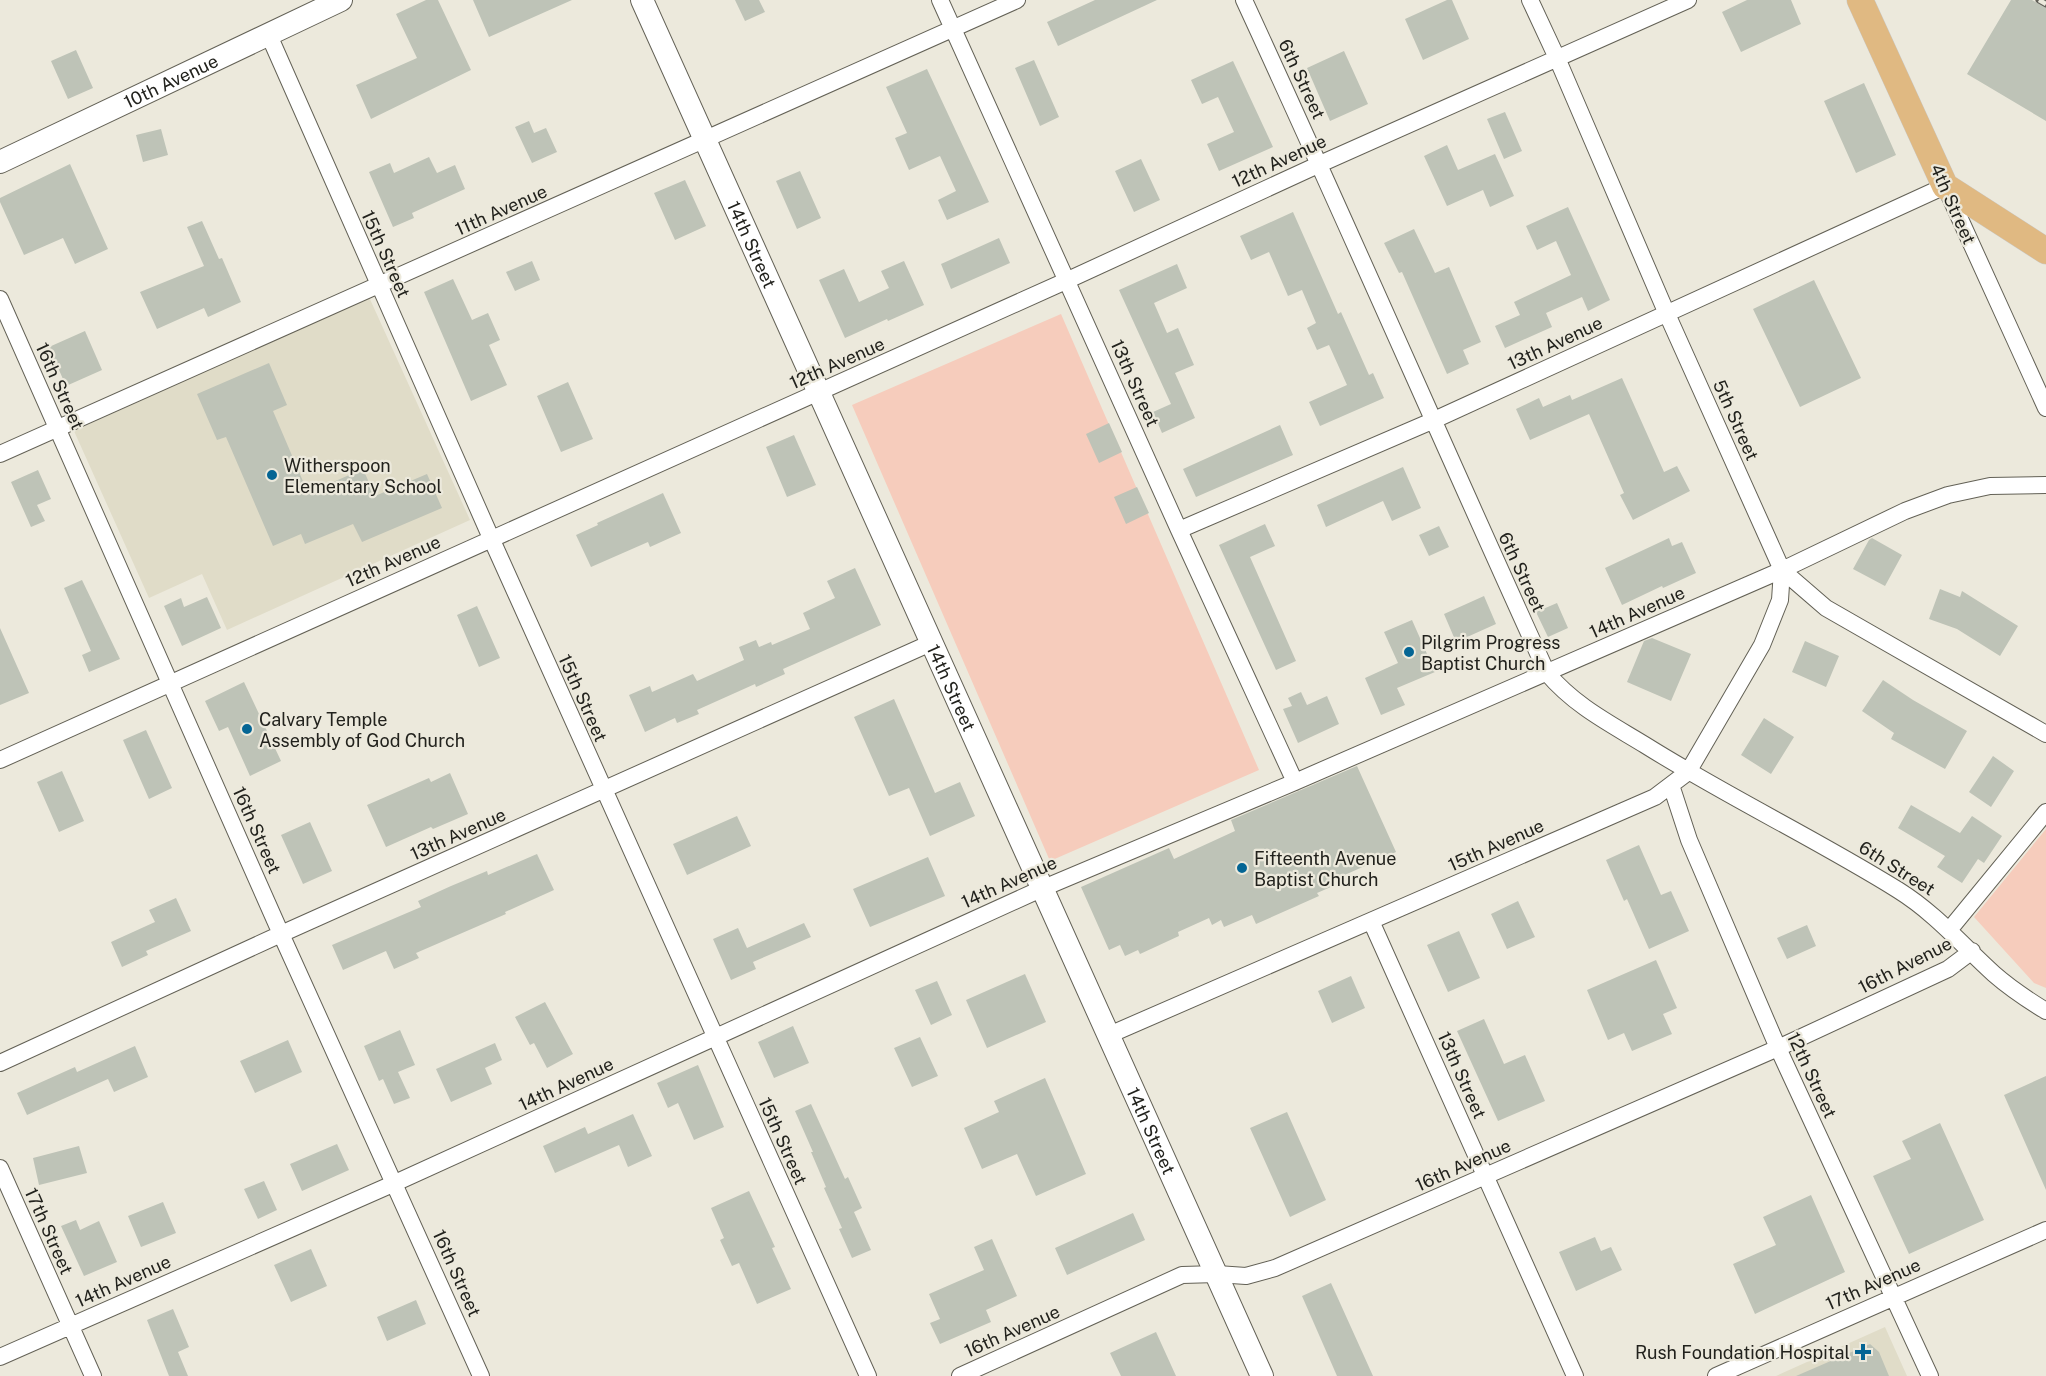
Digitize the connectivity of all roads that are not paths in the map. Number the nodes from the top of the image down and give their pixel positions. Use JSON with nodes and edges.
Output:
{"nodes":[{"id":1,"x":341,"y":0,"type":"edge"},
{"id":2,"x":642,"y":0,"type":"edge"},
{"id":3,"x":940,"y":0,"type":"edge"},
{"id":4,"x":1017,"y":0,"type":"edge"},
{"id":5,"x":1244,"y":0,"type":"edge"},
{"id":6,"x":1530,"y":0,"type":"edge"},
{"id":7,"x":1688,"y":0,"type":"edge"},
{"id":8,"x":1860,"y":0,"type":"edge"},
{"id":9,"x":953,"y":29,"type":"junction"},
{"id":10,"x":268,"y":33,"type":"junction"},
{"id":11,"x":1557,"y":58,"type":"junction"},
{"id":12,"x":705,"y":140,"type":"junction"},
{"id":13,"x":0,"y":162,"type":"edge"},
{"id":14,"x":1320,"y":164,"type":"junction"},
{"id":15,"x":1945,"y":186,"type":"junction"},
{"id":16,"x":2046,"y":251,"type":"edge"},
{"id":17,"x":1068,"y":280,"type":"junction"},
{"id":18,"x":379,"y":286,"type":"junction"},
{"id":19,"x":0,"y":299,"type":"edge"},
{"id":20,"x":1666,"y":314,"type":"junction"},
{"id":21,"x":820,"y":392,"type":"junction"},
{"id":22,"x":2046,"y":408,"type":"edge"},
{"id":23,"x":1432,"y":421,"type":"junction"},
{"id":24,"x":57,"y":428,"type":"junction"},
{"id":25,"x":0,"y":454,"type":"edge"},
{"id":26,"x":2046,"y":485,"type":"edge"},
{"id":27,"x":1179,"y":530,"type":"junction"},
{"id":28,"x":491,"y":538,"type":"junction"},
{"id":29,"x":1782,"y":570,"type":"junction"},
{"id":30,"x":933,"y":642,"type":"junction"},
{"id":31,"x":1547,"y":673,"type":"junction"},
{"id":32,"x":171,"y":683,"type":"junction"},
{"id":33,"x":2046,"y":734,"type":"edge"},
{"id":34,"x":0,"y":760,"type":"edge"},
{"id":35,"x":1688,"y":772,"type":"junction"},
{"id":36,"x":1295,"y":782,"type":"junction"},
{"id":37,"x":1671,"y":785,"type":"junction"},
{"id":38,"x":603,"y":790,"type":"junction"},
{"id":39,"x":2046,"y":812,"type":"edge"},
{"id":40,"x":1041,"y":889,"type":"junction"},
{"id":41,"x":1371,"y":921,"type":"junction"},
{"id":42,"x":1950,"y":929,"type":"junction"},
{"id":43,"x":281,"y":934,"type":"junction"},
{"id":44,"x":1972,"y":951,"type":"junction"},
{"id":45,"x":2046,"y":1011,"type":"edge"},
{"id":46,"x":1109,"y":1035,"type":"junction"},
{"id":47,"x":714,"y":1038,"type":"junction"},
{"id":48,"x":1778,"y":1048,"type":"junction"},
{"id":49,"x":0,"y":1063,"type":"edge"},
{"id":50,"x":0,"y":1168,"type":"edge"},
{"id":51,"x":1487,"y":1176,"type":"junction"},
{"id":52,"x":395,"y":1183,"type":"junction"},
{"id":53,"x":2046,"y":1230,"type":"edge"},
{"id":54,"x":1216,"y":1274,"type":"junction"},
{"id":55,"x":1894,"y":1296,"type":"junction"},
{"id":56,"x":70,"y":1325,"type":"junction"},
{"id":57,"x":0,"y":1357,"type":"edge"},
{"id":58,"x":93,"y":1376,"type":"edge"},
{"id":59,"x":481,"y":1376,"type":"edge"},
{"id":60,"x":868,"y":1376,"type":"edge"},
{"id":61,"x":960,"y":1376,"type":"edge"},
{"id":62,"x":1262,"y":1376,"type":"edge"},
{"id":63,"x":1575,"y":1376,"type":"edge"},
{"id":64,"x":1716,"y":1376,"type":"edge"},
{"id":65,"x":1930,"y":1376,"type":"edge"}],
"edges":[{"from":1,"to":10,"type":"main road","name":"10th Avenue"},
{"from":2,"to":12,"type":"main road","name":"14th Street"},
{"from":3,"to":9,"type":"street","name":"13th Street"},
{"from":4,"to":9,"type":"street","name":"11th Avenue"},
{"from":5,"to":14,"type":"street","name":"6th Street"},
{"from":6,"to":11,"type":"street","name":"5th Street"},
{"from":7,"to":11,"type":"street","name":"12th Avenue"},
{"from":8,"to":15,"type":"main road","name":"4th Street"},
{"from":9,"to":12,"type":"street","name":"11th Avenue"},
{"from":9,"to":17,"type":"street","name":"13th Street"},
{"from":10,"to":13,"type":"main road","name":"10th Avenue"},
{"from":10,"to":18,"type":"street","name":"15th Street"},
{"from":11,"to":14,"type":"street","name":"12th Avenue"},
{"from":11,"to":20,"type":"street","name":"5th Street"},
{"from":12,"to":18,"type":"street","name":"11th Avenue"},
{"from":12,"to":21,"type":"main road","name":"14th Street"},
{"from":14,"to":17,"type":"street","name":"12th Avenue"},
{"from":14,"to":23,"type":"street","name":"6th Street"},
{"from":15,"to":16,"type":"main road"},
{"from":15,"to":20,"type":"street","name":"13th Avenue"},
{"from":15,"to":22,"type":"street","name":"4th Street"},
{"from":17,"to":21,"type":"street","name":"12th Avenue"},
{"from":17,"to":27,"type":"street","name":"13th Street"},
{"from":18,"to":24,"type":"street","name":"11th Avenue"},
{"from":18,"to":28,"type":"street","name":"15th Street"},
{"from":19,"to":24,"type":"street","name":"16th Street"},
{"from":20,"to":23,"type":"street","name":"13th Avenue"},
{"from":20,"to":29,"type":"street","name":"5th Street"},
{"from":21,"to":28,"type":"street","name":"12th Avenue"},
{"from":21,"to":30,"type":"main road","name":"14th Street"},
{"from":23,"to":27,"type":"street","name":"13th Avenue"},
{"from":23,"to":31,"type":"street","name":"6th Street"},
{"from":24,"to":25,"type":"street","name":"11th Avenue"},
{"from":24,"to":32,"type":"street","name":"16th Street"},
{"from":26,"to":29,"type":"street","name":"14th Avenue"},
{"from":27,"to":36,"type":"street","name":"13th Street"},
{"from":28,"to":32,"type":"street","name":"12th Avenue"},
{"from":28,"to":38,"type":"street","name":"15th Street"},
{"from":29,"to":31,"type":"street","name":"14th Avenue"},
{"from":29,"to":33,"type":"street","name":"5th Street"},
{"from":29,"to":35,"type":"street","name":"15th Avenue"},
{"from":30,"to":38,"type":"street","name":"13th Avenue"},
{"from":30,"to":40,"type":"main road","name":"14th Street"},
{"from":31,"to":35,"type":"street","name":"6th Street"},
{"from":31,"to":36,"type":"street","name":"14th Avenue"},
{"from":32,"to":34,"type":"street","name":"12th Avenue"},
{"from":32,"to":43,"type":"street","name":"16th Street"},
{"from":35,"to":37,"type":"street","name":"15th Avenue"},
{"from":35,"to":42,"type":"street","name":"6th Street"},
{"from":36,"to":40,"type":"street","name":"14th Avenue"},
{"from":37,"to":41,"type":"street","name":"15th Avenue"},
{"from":37,"to":48,"type":"street","name":"12th Street"},
{"from":38,"to":43,"type":"street","name":"13th Avenue"},
{"from":38,"to":47,"type":"street","name":"15th Street"},
{"from":39,"to":42,"type":"street","name":"16th Avenue"},
{"from":40,"to":46,"type":"main road","name":"14th Street"},
{"from":40,"to":47,"type":"street","name":"14th Avenue"},
{"from":41,"to":46,"type":"street","name":"15th Avenue"},
{"from":41,"to":51,"type":"street","name":"13th Street"},
{"from":42,"to":44,"type":"street","name":"6th Street"},
{"from":43,"to":49,"type":"street","name":"13th Avenue"},
{"from":43,"to":52,"type":"street","name":"16th Street"},
{"from":44,"to":45,"type":"street","name":"6th Street"},
{"from":44,"to":48,"type":"street","name":"16th Avenue"},
{"from":46,"to":54,"type":"main road","name":"14th Street"},
{"from":47,"to":52,"type":"street","name":"14th Avenue"},
{"from":47,"to":60,"type":"street","name":"15th Street"},
{"from":48,"to":51,"type":"street","name":"16th Avenue"},
{"from":48,"to":55,"type":"street","name":"12th Street"},
{"from":50,"to":56,"type":"street","name":"17th Street"},
{"from":51,"to":54,"type":"street","name":"16th Avenue"},
{"from":51,"to":63,"type":"street","name":"13th Street"},
{"from":52,"to":56,"type":"street","name":"14th Avenue"},
{"from":52,"to":59,"type":"street","name":"16th Street"},
{"from":53,"to":55,"type":"street","name":"17th Avenue"},
{"from":54,"to":61,"type":"street","name":"16th Avenue"},
{"from":54,"to":62,"type":"main road","name":"14th Street"},
{"from":55,"to":64,"type":"street","name":"17th Avenue"},
{"from":55,"to":65,"type":"street","name":"12th Street"},
{"from":56,"to":57,"type":"street","name":"14th Avenue"},
{"from":56,"to":58,"type":"street","name":"17th Street"}]}
